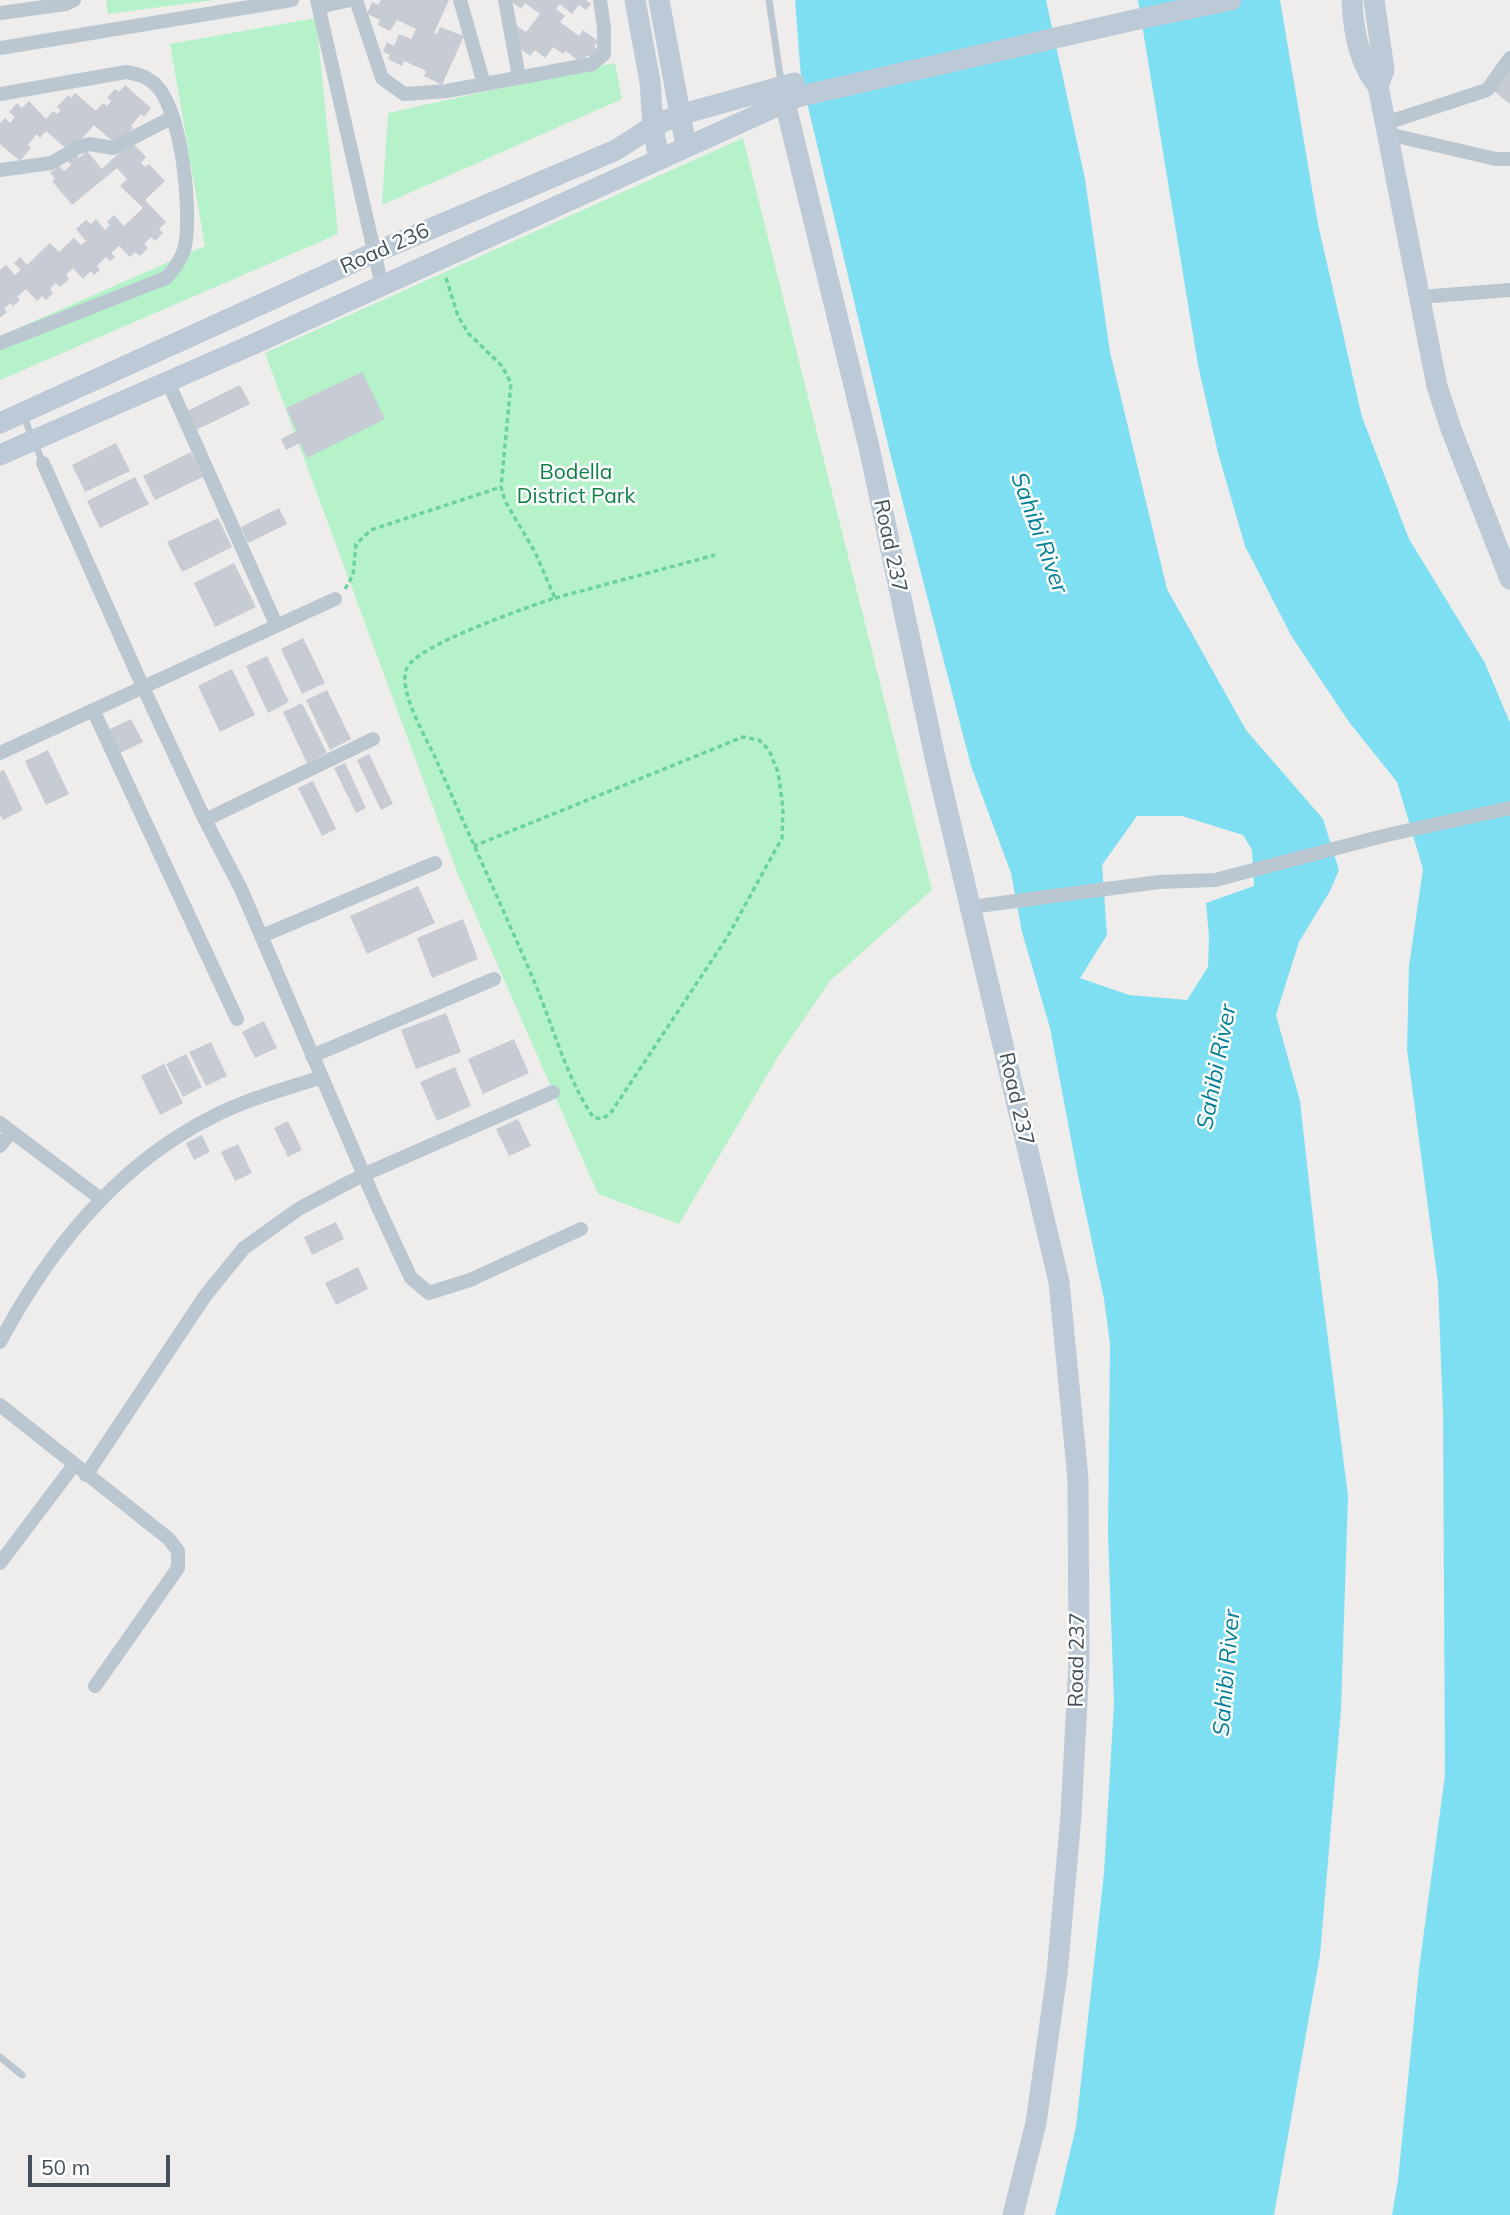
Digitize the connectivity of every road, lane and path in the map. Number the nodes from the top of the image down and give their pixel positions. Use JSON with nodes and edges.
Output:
{"nodes":[{"id":1,"x":74,"y":0,"type":"edge"},
{"id":2,"x":292,"y":0,"type":"edge"},
{"id":3,"x":350,"y":0,"type":"edge"},
{"id":4,"x":356,"y":0,"type":"edge"},
{"id":5,"x":460,"y":0,"type":"edge"},
{"id":6,"x":505,"y":0,"type":"edge"},
{"id":7,"x":600,"y":0,"type":"edge"},
{"id":8,"x":635,"y":0,"type":"edge"},
{"id":9,"x":659,"y":0,"type":"edge"},
{"id":10,"x":769,"y":0,"type":"edge"},
{"id":11,"x":1189,"y":0,"type":"edge"},
{"id":12,"x":1231,"y":0,"type":"edge"},
{"id":13,"x":1352,"y":0,"type":"edge"},
{"id":14,"x":1374,"y":0,"type":"edge"},
{"id":15,"x":318,"y":4,"type":"edge"},
{"id":16,"x":0,"y":13,"type":"edge"},
{"id":17,"x":1133,"y":16,"type":"junction"},
{"id":18,"x":0,"y":48,"type":"edge"},
{"id":19,"x":1510,"y":58,"type":"edge"},
{"id":20,"x":519,"y":77,"type":"junction"},
{"id":21,"x":484,"y":84,"type":"junction"},
{"id":22,"x":1378,"y":86,"type":"junction"},
{"id":23,"x":789,"y":92,"type":"junction"},
{"id":24,"x":0,"y":94,"type":"edge"},
{"id":25,"x":679,"y":114,"type":"junction"},
{"id":26,"x":173,"y":117,"type":"junction"},
{"id":27,"x":653,"y":126,"type":"junction"},
{"id":28,"x":1387,"y":128,"type":"junction"},
{"id":29,"x":686,"y":146,"type":"junction"},
{"id":30,"x":1510,"y":159,"type":"edge"},
{"id":31,"x":659,"y":160,"type":"junction"},
{"id":32,"x":0,"y":170,"type":"edge"},
{"id":33,"x":376,"y":252,"type":"junction"},
{"id":34,"x":382,"y":286,"type":"junction"},
{"id":35,"x":449,"y":288,"type":"dead end"},
{"id":36,"x":1510,"y":290,"type":"edge"},
{"id":37,"x":1420,"y":297,"type":"junction"},
{"id":38,"x":0,"y":344,"type":"edge"},
{"id":39,"x":168,"y":382,"type":"junction"},
{"id":40,"x":22,"y":413,"type":"junction"},
{"id":41,"x":0,"y":423,"type":"edge"},
{"id":42,"x":33,"y":441,"type":"junction"},
{"id":43,"x":0,"y":455,"type":"edge"},
{"id":44,"x":43,"y":463,"type":"joint"},
{"id":45,"x":501,"y":487,"type":"junction"},
{"id":46,"x":715,"y":555,"type":"dead end"},
{"id":47,"x":1510,"y":579,"type":"edge"},
{"id":48,"x":335,"y":598,"type":"joint"},
{"id":49,"x":555,"y":598,"type":"junction"},
{"id":50,"x":276,"y":624,"type":"junction"},
{"id":51,"x":143,"y":687,"type":"junction"},
{"id":52,"x":93,"y":710,"type":"junction"},
{"id":53,"x":373,"y":739,"type":"dead end"},
{"id":54,"x":0,"y":753,"type":"edge"},
{"id":55,"x":1510,"y":808,"type":"edge"},
{"id":56,"x":205,"y":820,"type":"junction"},
{"id":57,"x":474,"y":846,"type":"junction"},
{"id":58,"x":435,"y":863,"type":"dead end"},
{"id":59,"x":971,"y":907,"type":"junction"},
{"id":60,"x":261,"y":936,"type":"junction"},
{"id":61,"x":494,"y":979,"type":"dead end"},
{"id":62,"x":237,"y":1019,"type":"dead end"},
{"id":63,"x":312,"y":1056,"type":"junction"},
{"id":64,"x":322,"y":1077,"type":"junction"},
{"id":65,"x":552,"y":1092,"type":"dead end"},
{"id":66,"x":6,"y":1127,"type":"edge"},
{"id":67,"x":0,"y":1146,"type":"edge"},
{"id":68,"x":363,"y":1175,"type":"junction"},
{"id":69,"x":101,"y":1199,"type":"junction"},
{"id":70,"x":582,"y":1229,"type":"dead end"},
{"id":71,"x":0,"y":1342,"type":"edge"},
{"id":72,"x":0,"y":1405,"type":"edge"},
{"id":73,"x":74,"y":1465,"type":"junction"},
{"id":74,"x":86,"y":1475,"type":"junction"},
{"id":75,"x":0,"y":1563,"type":"edge"},
{"id":76,"x":95,"y":1686,"type":"dead end"},
{"id":77,"x":0,"y":2057,"type":"edge"},
{"id":78,"x":22,"y":2075,"type":"dead end"},
{"id":79,"x":1013,"y":2215,"type":"edge"}],
"edges":[{"from":1,"to":16,"type":"street"},
{"from":2,"to":18,"type":"street"},
{"from":3,"to":15,"type":"street"},
{"from":4,"to":21,"type":"street"},
{"from":5,"to":21,"type":"street"},
{"from":6,"to":20,"type":"street"},
{"from":7,"to":20,"type":"street"},
{"from":8,"to":27,"type":"street"},
{"from":9,"to":25,"type":"street"},
{"from":10,"to":23,"type":"lane","name":"Road 237"},
{"from":11,"to":17,"type":"street"},
{"from":12,"to":17,"type":"street"},
{"from":13,"to":22,"type":"street"},
{"from":14,"to":22,"type":"street"},
{"from":15,"to":33,"type":"street"},
{"from":17,"to":23,"type":"street"},
{"from":19,"to":28,"type":"street"},
{"from":20,"to":21,"type":"street"},
{"from":22,"to":28,"type":"street"},
{"from":23,"to":25,"type":"street","name":"Road 236"},
{"from":23,"to":29,"type":"street"},
{"from":23,"to":59,"type":"street","name":"Road 237"},
{"from":24,"to":26,"type":"street"},
{"from":25,"to":27,"type":"street","name":"Road 236"},
{"from":25,"to":29,"type":"street"},
{"from":26,"to":32,"type":"street"},
{"from":26,"to":38,"type":"street"},
{"from":27,"to":31,"type":"street"},
{"from":27,"to":33,"type":"street","name":"Road 236"},
{"from":28,"to":30,"type":"street"},
{"from":28,"to":37,"type":"street"},
{"from":29,"to":31,"type":"street"},
{"from":31,"to":34,"type":"street"},
{"from":33,"to":34,"type":"street"},
{"from":33,"to":40,"type":"street","name":"Road 236"},
{"from":34,"to":39,"type":"street"},
{"from":35,"to":45,"type":"path"},
{"from":36,"to":37,"type":"street"},
{"from":37,"to":47,"type":"street"},
{"from":39,"to":42,"type":"street"},
{"from":39,"to":50,"type":"street"},
{"from":40,"to":41,"type":"street","name":"Road 236"},
{"from":40,"to":42,"type":"lane"},
{"from":42,"to":43,"type":"street"},
{"from":42,"to":44,"type":"lane"},
{"from":44,"to":51,"type":"street"},
{"from":45,"to":48,"type":"path"},
{"from":45,"to":49,"type":"path"},
{"from":46,"to":49,"type":"path"},
{"from":48,"to":50,"type":"street"},
{"from":49,"to":57,"type":"path"},
{"from":50,"to":51,"type":"street"},
{"from":51,"to":52,"type":"street"},
{"from":51,"to":56,"type":"street"},
{"from":52,"to":54,"type":"street"},
{"from":52,"to":62,"type":"street"},
{"from":53,"to":56,"type":"street"},
{"from":55,"to":59,"type":"street"},
{"from":56,"to":60,"type":"street"},
{"from":57,"to":57,"type":"path"},
{"from":58,"to":60,"type":"street"},
{"from":59,"to":79,"type":"street","name":"Road 237"},
{"from":60,"to":63,"type":"street"},
{"from":61,"to":63,"type":"street"},
{"from":63,"to":64,"type":"street"},
{"from":64,"to":68,"type":"street"},
{"from":64,"to":69,"type":"street"},
{"from":65,"to":68,"type":"street"},
{"from":66,"to":67,"type":"street"},
{"from":66,"to":69,"type":"street"},
{"from":68,"to":70,"type":"street"},
{"from":68,"to":74,"type":"street"},
{"from":69,"to":71,"type":"street"},
{"from":72,"to":73,"type":"street"},
{"from":73,"to":74,"type":"street"},
{"from":73,"to":75,"type":"street"},
{"from":74,"to":76,"type":"street"},
{"from":77,"to":78,"type":"lane"}]}
